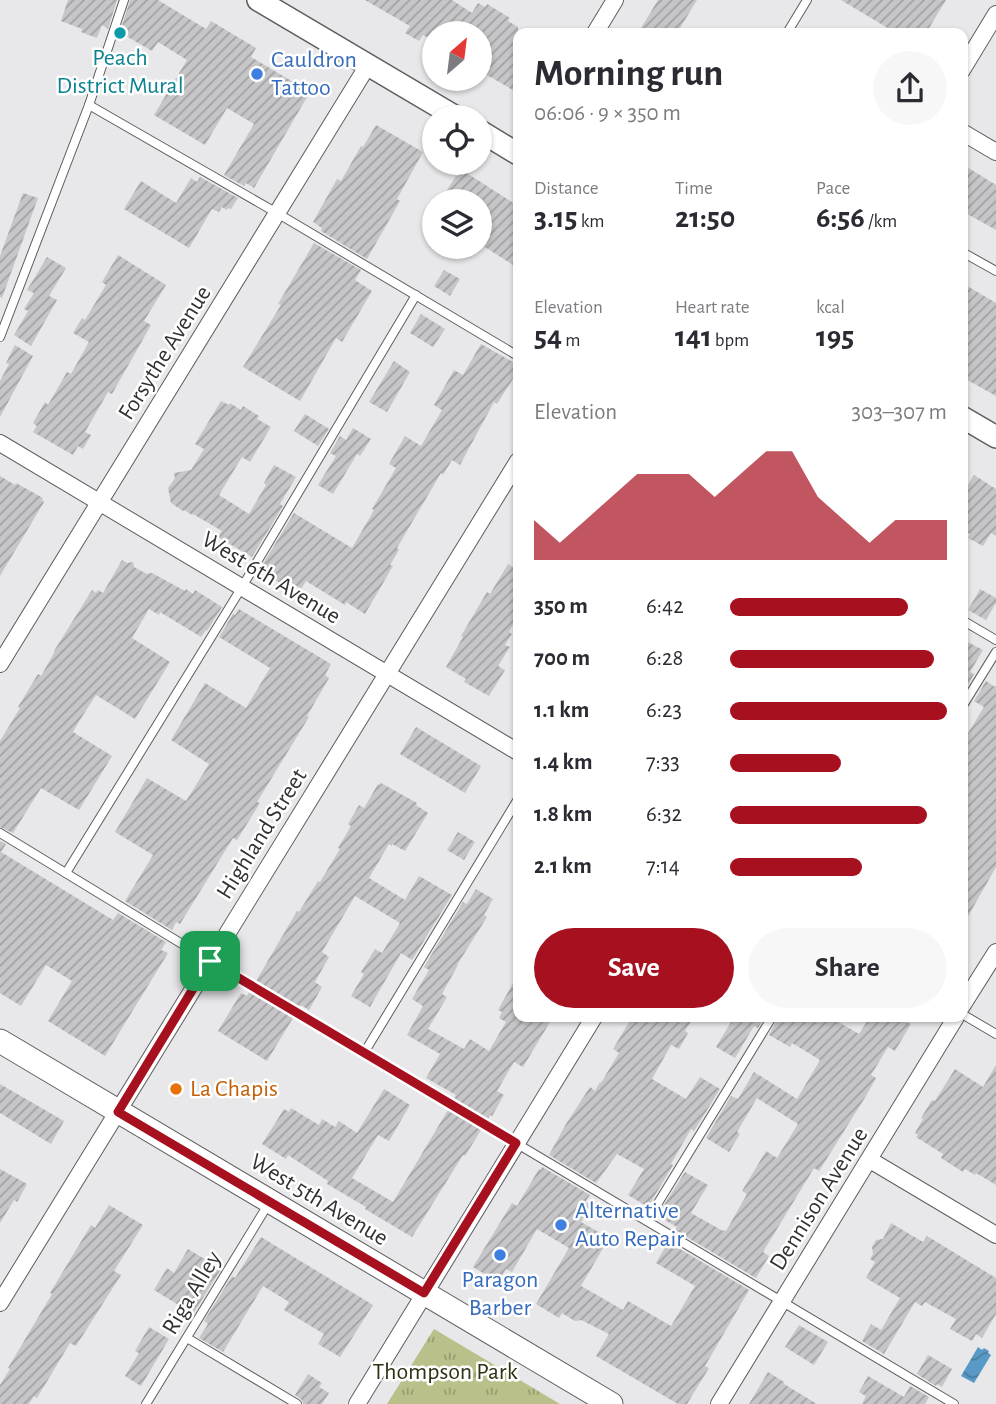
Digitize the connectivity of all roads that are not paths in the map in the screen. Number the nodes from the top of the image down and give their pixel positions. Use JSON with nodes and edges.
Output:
{"nodes":[{"id":1,"x":124,"y":0,"type":"edge"},
{"id":2,"x":258,"y":0,"type":"edge"},
{"id":3,"x":807,"y":0,"type":"edge"},
{"id":4,"x":610,"y":2,"type":"edge"},
{"id":5,"x":996,"y":14,"type":"edge"},
{"id":6,"x":597,"y":28,"type":"edge"},
{"id":7,"x":790,"y":28,"type":"edge"},
{"id":8,"x":968,"y":60,"type":"edge"},
{"id":9,"x":368,"y":65,"type":"junction"},
{"id":10,"x":89,"y":104,"type":"junction"},
{"id":11,"x":436,"y":105,"type":"edge"},
{"id":12,"x":968,"y":136,"type":"edge"},
{"id":13,"x":492,"y":138,"type":"edge"},
{"id":14,"x":513,"y":151,"type":"edge"},
{"id":15,"x":996,"y":152,"type":"edge"},
{"id":16,"x":277,"y":213,"type":"junction"},
{"id":17,"x":968,"y":255,"type":"edge"},
{"id":18,"x":996,"y":271,"type":"edge"},
{"id":19,"x":416,"y":295,"type":"junction"},
{"id":20,"x":0,"y":337,"type":"edge"},
{"id":21,"x":513,"y":353,"type":"edge"},
{"id":22,"x":968,"y":420,"type":"edge"},
{"id":23,"x":996,"y":437,"type":"edge"},
{"id":24,"x":0,"y":443,"type":"edge"},
{"id":25,"x":513,"y":469,"type":"edge"},
{"id":26,"x":100,"y":501,"type":"junction"},
{"id":27,"x":242,"y":587,"type":"junction"},
{"id":28,"x":968,"y":624,"type":"edge"},
{"id":29,"x":996,"y":640,"type":"edge"},
{"id":30,"x":996,"y":652,"type":"edge"},
{"id":31,"x":0,"y":664,"type":"edge"},
{"id":32,"x":387,"y":674,"type":"junction"},
{"id":33,"x":968,"y":697,"type":"edge"},
{"id":34,"x":513,"y":749,"type":"edge"},
{"id":35,"x":513,"y":807,"type":"edge"},
{"id":36,"x":0,"y":833,"type":"edge"},
{"id":37,"x":66,"y":873,"type":"junction"},
{"id":38,"x":996,"y":952,"type":"edge"},
{"id":39,"x":210,"y":961,"type":"junction"},
{"id":40,"x":968,"y":996,"type":"edge"},
{"id":41,"x":968,"y":1018,"type":"edge"},
{"id":42,"x":591,"y":1022,"type":"edge"},
{"id":43,"x":769,"y":1022,"type":"edge"},
{"id":44,"x":953,"y":1022,"type":"edge"},
{"id":45,"x":996,"y":1034,"type":"edge"},
{"id":46,"x":0,"y":1041,"type":"edge"},
{"id":47,"x":364,"y":1053,"type":"junction"},
{"id":48,"x":118,"y":1112,"type":"junction"},
{"id":49,"x":516,"y":1143,"type":"junction"},
{"id":50,"x":870,"y":1160,"type":"junction"},
{"id":51,"x":271,"y":1201,"type":"junction"},
{"id":52,"x":647,"y":1220,"type":"junction"},
{"id":53,"x":996,"y":1235,"type":"edge"},
{"id":54,"x":424,"y":1293,"type":"junction"},
{"id":55,"x":783,"y":1301,"type":"junction"},
{"id":56,"x":0,"y":1303,"type":"edge"},
{"id":57,"x":187,"y":1338,"type":"junction"},
{"id":58,"x":146,"y":1404,"type":"edge"},
{"id":59,"x":297,"y":1404,"type":"edge"},
{"id":60,"x":357,"y":1404,"type":"edge"},
{"id":61,"x":611,"y":1404,"type":"edge"},
{"id":62,"x":719,"y":1404,"type":"edge"},
{"id":63,"x":954,"y":1404,"type":"edge"}],
"edges":[{"from":1,"to":10,"type":"lane"},
{"from":2,"to":9,"type":"street"},
{"from":3,"to":7,"type":"lane"},
{"from":4,"to":6,"type":"street"},
{"from":5,"to":8,"type":"street"},
{"from":9,"to":11,"type":"street"},
{"from":9,"to":16,"type":"street","name":"Forsythe Avenue"},
{"from":10,"to":16,"type":"lane"},
{"from":10,"to":20,"type":"lane"},
{"from":12,"to":15,"type":"street"},
{"from":13,"to":14,"type":"street"},
{"from":16,"to":19,"type":"lane"},
{"from":16,"to":26,"type":"street","name":"Forsythe Avenue"},
{"from":17,"to":18,"type":"lane"},
{"from":19,"to":21,"type":"lane"},
{"from":19,"to":27,"type":"lane"},
{"from":22,"to":23,"type":"street"},
{"from":24,"to":26,"type":"street","name":"West 6th Avenue"},
{"from":25,"to":32,"type":"street","name":"Highland Street"},
{"from":26,"to":27,"type":"street","name":"West 6th Avenue"},
{"from":26,"to":31,"type":"street","name":"Forsythe Avenue"},
{"from":27,"to":32,"type":"street","name":"West 6th Avenue"},
{"from":27,"to":37,"type":"lane"},
{"from":28,"to":29,"type":"lane"},
{"from":30,"to":33,"type":"lane"},
{"from":32,"to":34,"type":"street","name":"West 6th Avenue"},
{"from":32,"to":39,"type":"street","name":"Highland Street"},
{"from":35,"to":47,"type":"lane"},
{"from":36,"to":37,"type":"lane"},
{"from":37,"to":39,"type":"lane"},
{"from":38,"to":40,"type":"street"},
{"from":39,"to":47,"type":"lane"},
{"from":39,"to":48,"type":"street","name":"Highland Street"},
{"from":41,"to":45,"type":"lane"},
{"from":42,"to":49,"type":"street"},
{"from":43,"to":52,"type":"lane"},
{"from":44,"to":50,"type":"street","name":"Dennison Avenue"},
{"from":46,"to":48,"type":"main road","name":"West 5th Avenue"},
{"from":47,"to":49,"type":"lane"},
{"from":48,"to":51,"type":"main road","name":"West 5th Avenue"},
{"from":48,"to":56,"type":"street","name":"Highland Street"},
{"from":49,"to":52,"type":"lane"},
{"from":49,"to":54,"type":"street"},
{"from":50,"to":53,"type":"street"},
{"from":50,"to":55,"type":"street","name":"Dennison Avenue"},
{"from":51,"to":54,"type":"main road","name":"West 5th Avenue"},
{"from":51,"to":57,"type":"lane","name":"Riga Alley"},
{"from":52,"to":55,"type":"lane"},
{"from":54,"to":60,"type":"street"},
{"from":54,"to":61,"type":"main road","name":"West 5th Avenue"},
{"from":55,"to":62,"type":"street","name":"Dennison Avenue"},
{"from":55,"to":63,"type":"lane"},
{"from":57,"to":58,"type":"lane","name":"Riga Alley"},
{"from":57,"to":59,"type":"lane"}]}
